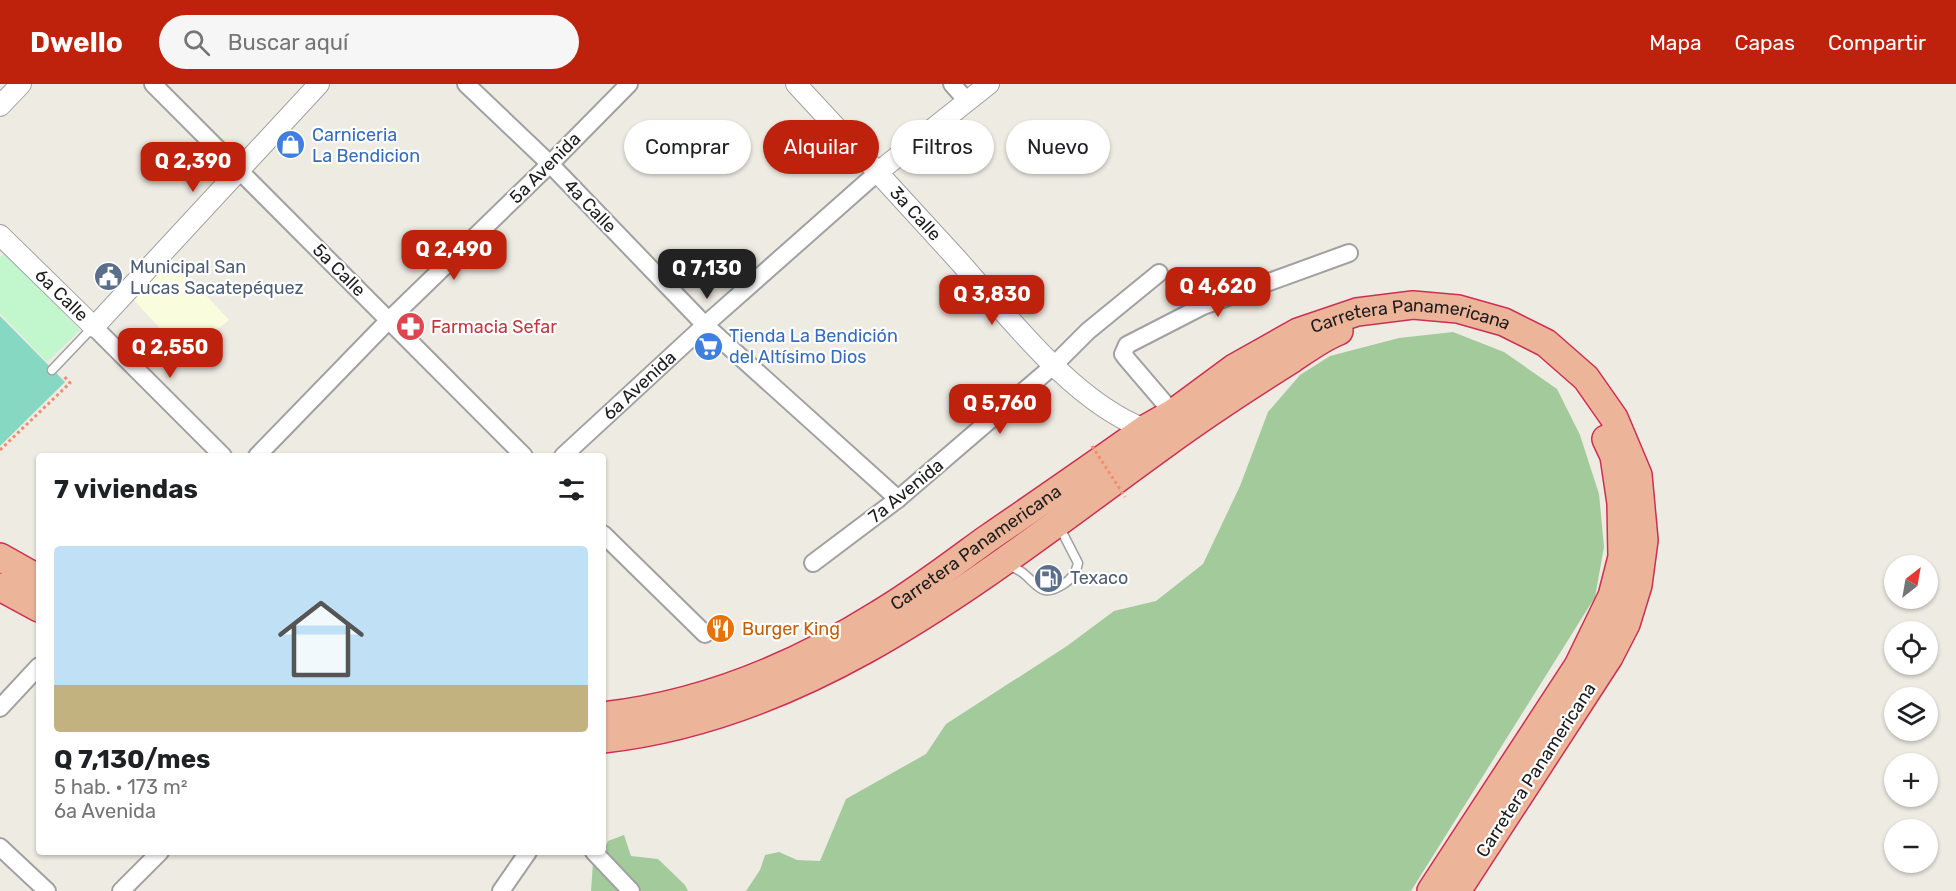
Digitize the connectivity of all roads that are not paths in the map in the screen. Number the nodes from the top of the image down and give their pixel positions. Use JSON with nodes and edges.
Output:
{"nodes":[{"id":1,"x":21,"y":84,"type":"edge"},
{"id":2,"x":153,"y":84,"type":"edge"},
{"id":3,"x":319,"y":84,"type":"edge"},
{"id":4,"x":466,"y":84,"type":"edge"},
{"id":5,"x":629,"y":84,"type":"edge"},
{"id":6,"x":796,"y":84,"type":"edge"},
{"id":7,"x":952,"y":84,"type":"edge"},
{"id":8,"x":989,"y":84,"type":"edge"},
{"id":9,"x":967,"y":101,"type":"junction"},
{"id":10,"x":0,"y":106,"type":"edge"},
{"id":11,"x":830,"y":120,"type":"edge"},
{"id":12,"x":550,"y":164,"type":"junction"},
{"id":13,"x":239,"y":170,"type":"junction"},
{"id":14,"x":879,"y":171,"type":"edge"},
{"id":15,"x":879,"y":173,"type":"edge"},
{"id":16,"x":876,"y":174,"type":"edge"},
{"id":17,"x":0,"y":235,"type":"edge"},
{"id":18,"x":1349,"y":253,"type":"dead end"},
{"id":19,"x":1159,"y":273,"type":"dead end"},
{"id":20,"x":389,"y":320,"type":"junction"},
{"id":21,"x":705,"y":325,"type":"junction"},
{"id":22,"x":94,"y":327,"type":"junction"},
{"id":23,"x":1053,"y":366,"type":"junction"},
{"id":24,"x":54,"y":369,"type":"road end"},
{"id":25,"x":1173,"y":414,"type":"junction"},
{"id":26,"x":1145,"y":429,"type":"junction"},
{"id":27,"x":220,"y":453,"type":"edge"},
{"id":28,"x":260,"y":453,"type":"edge"},
{"id":29,"x":521,"y":453,"type":"edge"},
{"id":30,"x":566,"y":453,"type":"edge"},
{"id":31,"x":898,"y":499,"type":"junction"},
{"id":32,"x":1057,"y":522,"type":"junction"},
{"id":33,"x":606,"y":537,"type":"edge"},
{"id":34,"x":0,"y":557,"type":"edge"},
{"id":35,"x":813,"y":563,"type":"dead end"},
{"id":36,"x":1003,"y":563,"type":"junction"},
{"id":37,"x":36,"y":577,"type":"edge"},
{"id":38,"x":0,"y":586,"type":"edge"},
{"id":39,"x":36,"y":606,"type":"edge"},
{"id":40,"x":705,"y":634,"type":"dead end"},
{"id":41,"x":36,"y":669,"type":"edge"},
{"id":42,"x":0,"y":708,"type":"edge"},
{"id":43,"x":606,"y":716,"type":"edge"},
{"id":44,"x":606,"y":740,"type":"edge"},
{"id":45,"x":0,"y":847,"type":"edge"},
{"id":46,"x":157,"y":855,"type":"edge"},
{"id":47,"x":526,"y":855,"type":"edge"},
{"id":48,"x":597,"y":855,"type":"edge"},
{"id":49,"x":48,"y":891,"type":"edge"},
{"id":50,"x":121,"y":891,"type":"edge"},
{"id":51,"x":501,"y":891,"type":"edge"},
{"id":52,"x":631,"y":891,"type":"edge"},
{"id":53,"x":1431,"y":891,"type":"edge"},
{"id":54,"x":1457,"y":891,"type":"edge"}],
"edges":[{"from":1,"to":10,"type":"street"},
{"from":2,"to":13,"type":"street","name":"5a Calle"},
{"from":3,"to":13,"type":"street"},
{"from":4,"to":12,"type":"street","name":"4a Calle"},
{"from":5,"to":12,"type":"street","name":"5a Avenida"},
{"from":6,"to":11,"type":"street","name":"3a Calle"},
{"from":7,"to":9,"type":"street"},
{"from":8,"to":9,"type":"street","name":"6a Avenida"},
{"from":9,"to":14,"type":"street","name":"6a Avenida"},
{"from":12,"to":20,"type":"street","name":"5a Avenida"},
{"from":12,"to":21,"type":"street","name":"4a Calle"},
{"from":13,"to":20,"type":"street","name":"5a Calle"},
{"from":13,"to":22,"type":"street"},
{"from":15,"to":23,"type":"street","name":"3a Calle"},
{"from":16,"to":21,"type":"street","name":"6a Avenida"},
{"from":17,"to":22,"type":"street","name":"6a Calle"},
{"from":18,"to":25,"type":"street"},
{"from":19,"to":23,"type":"street","name":"7a Avenida"},
{"from":20,"to":28,"type":"street","name":"5a Avenida"},
{"from":20,"to":29,"type":"street","name":"5a Calle"},
{"from":21,"to":30,"type":"street","name":"6a Avenida"},
{"from":21,"to":31,"type":"street","name":"4a Calle"},
{"from":22,"to":24,"type":"lane"},
{"from":22,"to":27,"type":"street","name":"6a Calle"},
{"from":23,"to":26,"type":"street","name":"3a Calle"},
{"from":23,"to":31,"type":"street","name":"7a Avenida"},
{"from":25,"to":26,"type":"highway","name":"Carretera Panamericana"},
{"from":25,"to":54,"type":"highway","name":"Carretera Panamericana"},
{"from":26,"to":43,"type":"highway","name":"Carretera Panamericana"},
{"from":31,"to":35,"type":"street","name":"7a Avenida"},
{"from":32,"to":36,"type":"highway","name":"Carretera Panamericana"},
{"from":32,"to":36,"type":"lane"},
{"from":32,"to":53,"type":"highway","name":"Carretera Panamericana"},
{"from":33,"to":40,"type":"street"},
{"from":34,"to":37,"type":"highway"},
{"from":36,"to":44,"type":"highway","name":"Carretera Panamericana"},
{"from":38,"to":39,"type":"highway"},
{"from":41,"to":42,"type":"street"},
{"from":45,"to":49,"type":"street"},
{"from":46,"to":50,"type":"street"},
{"from":47,"to":51,"type":"street"},
{"from":48,"to":52,"type":"street"}]}
